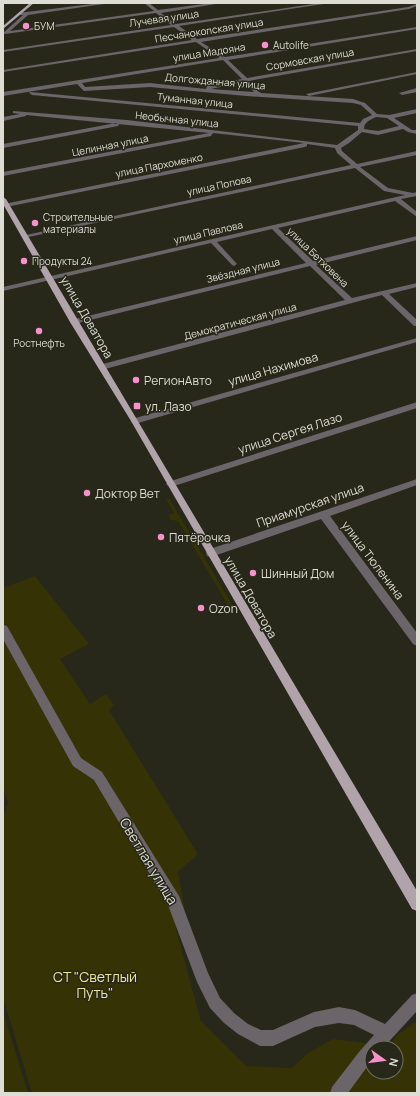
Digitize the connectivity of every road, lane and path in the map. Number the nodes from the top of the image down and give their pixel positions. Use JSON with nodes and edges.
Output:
{"nodes":[{"id":1,"x":26,"y":3,"type":"edge"},
{"id":2,"x":32,"y":3,"type":"edge"},
{"id":3,"x":108,"y":3,"type":"edge"},
{"id":4,"x":146,"y":3,"type":"edge"},
{"id":5,"x":220,"y":3,"type":"edge"},
{"id":6,"x":328,"y":3,"type":"edge"},
{"id":7,"x":405,"y":3,"type":"edge"},
{"id":8,"x":416,"y":7,"type":"edge"},
{"id":9,"x":158,"y":12,"type":"junction"},
{"id":10,"x":20,"y":14,"type":"junction"},
{"id":11,"x":27,"y":14,"type":"junction"},
{"id":12,"x":3,"y":23,"type":"edge"},
{"id":13,"x":175,"y":26,"type":"junction"},
{"id":14,"x":417,"y":28,"type":"edge"},
{"id":15,"x":4,"y":32,"type":"edge"},
{"id":16,"x":197,"y":41,"type":"junction"},
{"id":17,"x":417,"y":50,"type":"edge"},
{"id":18,"x":3,"y":51,"type":"edge"},
{"id":19,"x":224,"y":59,"type":"junction"},
{"id":20,"x":3,"y":71,"type":"edge"},
{"id":21,"x":417,"y":73,"type":"edge"},
{"id":22,"x":245,"y":80,"type":"junction"},
{"id":23,"x":78,"y":82,"type":"junction"},
{"id":24,"x":29,"y":90,"type":"junction"},
{"id":25,"x":208,"y":90,"type":"junction"},
{"id":26,"x":417,"y":90,"type":"edge"},
{"id":27,"x":402,"y":93,"type":"dead end"},
{"id":28,"x":3,"y":94,"type":"edge"},
{"id":29,"x":260,"y":94,"type":"junction"},
{"id":30,"x":297,"y":96,"type":"junction"},
{"id":31,"x":417,"y":111,"type":"edge"},
{"id":32,"x":15,"y":112,"type":"dead end"},
{"id":33,"x":33,"y":113,"type":"junction"},
{"id":34,"x":375,"y":115,"type":"junction"},
{"id":35,"x":390,"y":117,"type":"junction"},
{"id":36,"x":3,"y":119,"type":"edge"},
{"id":37,"x":127,"y":122,"type":"junction"},
{"id":38,"x":361,"y":127,"type":"junction"},
{"id":39,"x":404,"y":127,"type":"junction"},
{"id":40,"x":417,"y":132,"type":"edge"},
{"id":41,"x":221,"y":133,"type":"junction"},
{"id":42,"x":315,"y":143,"type":"junction"},
{"id":43,"x":3,"y":146,"type":"edge"},
{"id":44,"x":338,"y":147,"type":"junction"},
{"id":45,"x":417,"y":153,"type":"edge"},
{"id":46,"x":354,"y":166,"type":"junction"},
{"id":47,"x":3,"y":174,"type":"edge"},
{"id":48,"x":386,"y":190,"type":"junction"},
{"id":49,"x":417,"y":195,"type":"edge"},
{"id":50,"x":397,"y":200,"type":"junction"},
{"id":51,"x":389,"y":201,"type":"junction"},
{"id":52,"x":5,"y":202,"type":"edge"},
{"id":53,"x":417,"y":215,"type":"edge"},
{"id":54,"x":273,"y":227,"type":"junction"},
{"id":55,"x":26,"y":237,"type":"junction"},
{"id":56,"x":417,"y":238,"type":"edge"},
{"id":57,"x":213,"y":241,"type":"junction"},
{"id":58,"x":234,"y":264,"type":"dead end"},
{"id":59,"x":311,"y":264,"type":"junction"},
{"id":60,"x":50,"y":278,"type":"junction"},
{"id":61,"x":417,"y":285,"type":"edge"},
{"id":62,"x":3,"y":289,"type":"edge"},
{"id":63,"x":384,"y":293,"type":"junction"},
{"id":64,"x":350,"y":301,"type":"junction"},
{"id":65,"x":74,"y":322,"type":"junction"},
{"id":66,"x":417,"y":324,"type":"edge"},
{"id":67,"x":417,"y":340,"type":"edge"},
{"id":68,"x":102,"y":367,"type":"junction"},
{"id":69,"x":417,"y":405,"type":"edge"},
{"id":70,"x":135,"y":421,"type":"junction"},
{"id":71,"x":171,"y":484,"type":"junction"},
{"id":72,"x":415,"y":485,"type":"edge"},
{"id":73,"x":323,"y":514,"type":"junction"},
{"id":74,"x":211,"y":553,"type":"junction"},
{"id":75,"x":3,"y":629,"type":"edge"},
{"id":76,"x":417,"y":641,"type":"edge"},
{"id":77,"x":417,"y":904,"type":"edge"},
{"id":78,"x":417,"y":1000,"type":"edge"},
{"id":79,"x":386,"y":1032,"type":"junction"},
{"id":80,"x":338,"y":1093,"type":"edge"}],
"edges":[{"from":1,"to":12,"type":"main road"},
{"from":2,"to":10,"type":"main road"},
{"from":3,"to":11,"type":"street"},
{"from":4,"to":9,"type":"street"},
{"from":5,"to":9,"type":"street"},
{"from":6,"to":13,"type":"street","name":"Лучевая улица"},
{"from":7,"to":8,"type":"street"},
{"from":8,"to":16,"type":"street","name":"Песчанокопская улица"},
{"from":9,"to":13,"type":"street"},
{"from":9,"to":15,"type":"street"},
{"from":10,"to":11,"type":"street"},
{"from":10,"to":15,"type":"main road"},
{"from":11,"to":15,"type":"street"},
{"from":13,"to":16,"type":"street"},
{"from":13,"to":18,"type":"street","name":"Лучевая улица"},
{"from":14,"to":19,"type":"street","name":"улица Мадояна"},
{"from":16,"to":19,"type":"street"},
{"from":16,"to":20,"type":"street","name":"Песчанокопская улица"},
{"from":17,"to":22,"type":"street","name":"Сормовская улица"},
{"from":19,"to":22,"type":"street"},
{"from":19,"to":23,"type":"street","name":"улица Мадояна"},
{"from":21,"to":30,"type":"street"},
{"from":22,"to":25,"type":"street","name":"Сормовская улица"},
{"from":22,"to":29,"type":"street"},
{"from":23,"to":24,"type":"street","name":"улица Мадояна"},
{"from":23,"to":25,"type":"street","name":"Долгожданная улица"},
{"from":24,"to":28,"type":"street","name":"улица Мадояна"},
{"from":24,"to":38,"type":"street","name":"Туманная улица"},
{"from":25,"to":29,"type":"street","name":"Долгожданная улица"},
{"from":26,"to":27,"type":"street"},
{"from":29,"to":30,"type":"street","name":"Долгожданная улица"},
{"from":30,"to":34,"type":"street","name":"Долгожданная улица"},
{"from":31,"to":35,"type":"street"},
{"from":32,"to":33,"type":"street","name":"Необычная улица"},
{"from":33,"to":36,"type":"street"},
{"from":33,"to":37,"type":"street","name":"Необычная улица"},
{"from":34,"to":35,"type":"street"},
{"from":34,"to":38,"type":"street"},
{"from":35,"to":39,"type":"street"},
{"from":37,"to":41,"type":"street","name":"Необычная улица"},
{"from":37,"to":43,"type":"street"},
{"from":38,"to":39,"type":"street","name":"Туманная улица"},
{"from":38,"to":44,"type":"street"},
{"from":39,"to":40,"type":"street"},
{"from":41,"to":42,"type":"street","name":"Необычная улица"},
{"from":41,"to":47,"type":"street","name":"Целинная улица"},
{"from":42,"to":44,"type":"street","name":"Необычная улица"},
{"from":42,"to":52,"type":"street","name":"улица Пархоменко"},
{"from":44,"to":46,"type":"street"},
{"from":45,"to":46,"type":"street","name":"улица Попова"},
{"from":46,"to":48,"type":"street"},
{"from":46,"to":55,"type":"street","name":"улица Попова"},
{"from":48,"to":49,"type":"street"},
{"from":48,"to":51,"type":"street"},
{"from":49,"to":50,"type":"street","name":"улица Павлова"},
{"from":50,"to":51,"type":"street","name":"улица Павлова"},
{"from":50,"to":53,"type":"street"},
{"from":51,"to":54,"type":"street","name":"улица Павлова"},
{"from":52,"to":55,"type":"main road","name":"улица Доватора"},
{"from":54,"to":57,"type":"street","name":"улица Павлова"},
{"from":54,"to":59,"type":"street","name":"улица Бетховена"},
{"from":55,"to":60,"type":"main road","name":"улица Доватора"},
{"from":56,"to":59,"type":"street","name":"Звёздная улица"},
{"from":57,"to":58,"type":"street"},
{"from":57,"to":60,"type":"street","name":"улица Павлова"},
{"from":59,"to":64,"type":"street","name":"улица Бетховена"},
{"from":59,"to":65,"type":"street","name":"Звёздная улица"},
{"from":60,"to":62,"type":"street","name":"улица Павлова"},
{"from":60,"to":65,"type":"main road","name":"улица Доватора"},
{"from":61,"to":63,"type":"street","name":"Демократическая улица"},
{"from":63,"to":64,"type":"street","name":"Демократическая улица"},
{"from":63,"to":66,"type":"street"},
{"from":64,"to":68,"type":"street","name":"Демократическая улица"},
{"from":65,"to":68,"type":"main road","name":"улица Доватора"},
{"from":67,"to":70,"type":"street","name":"улица Нахимова"},
{"from":68,"to":70,"type":"main road","name":"улица Доватора"},
{"from":69,"to":71,"type":"street","name":"улица Сергея Лазо"},
{"from":70,"to":71,"type":"main road","name":"улица Доватора"},
{"from":71,"to":74,"type":"main road","name":"улица Доватора"},
{"from":72,"to":73,"type":"street","name":"Приамурская улица"},
{"from":73,"to":74,"type":"street","name":"Приамурская улица"},
{"from":73,"to":76,"type":"street","name":"улица Тюленина"},
{"from":74,"to":77,"type":"main road","name":"улица Доватора"},
{"from":75,"to":79,"type":"street","name":"Светлая улица"},
{"from":78,"to":79,"type":"street"},
{"from":79,"to":80,"type":"street"}]}
